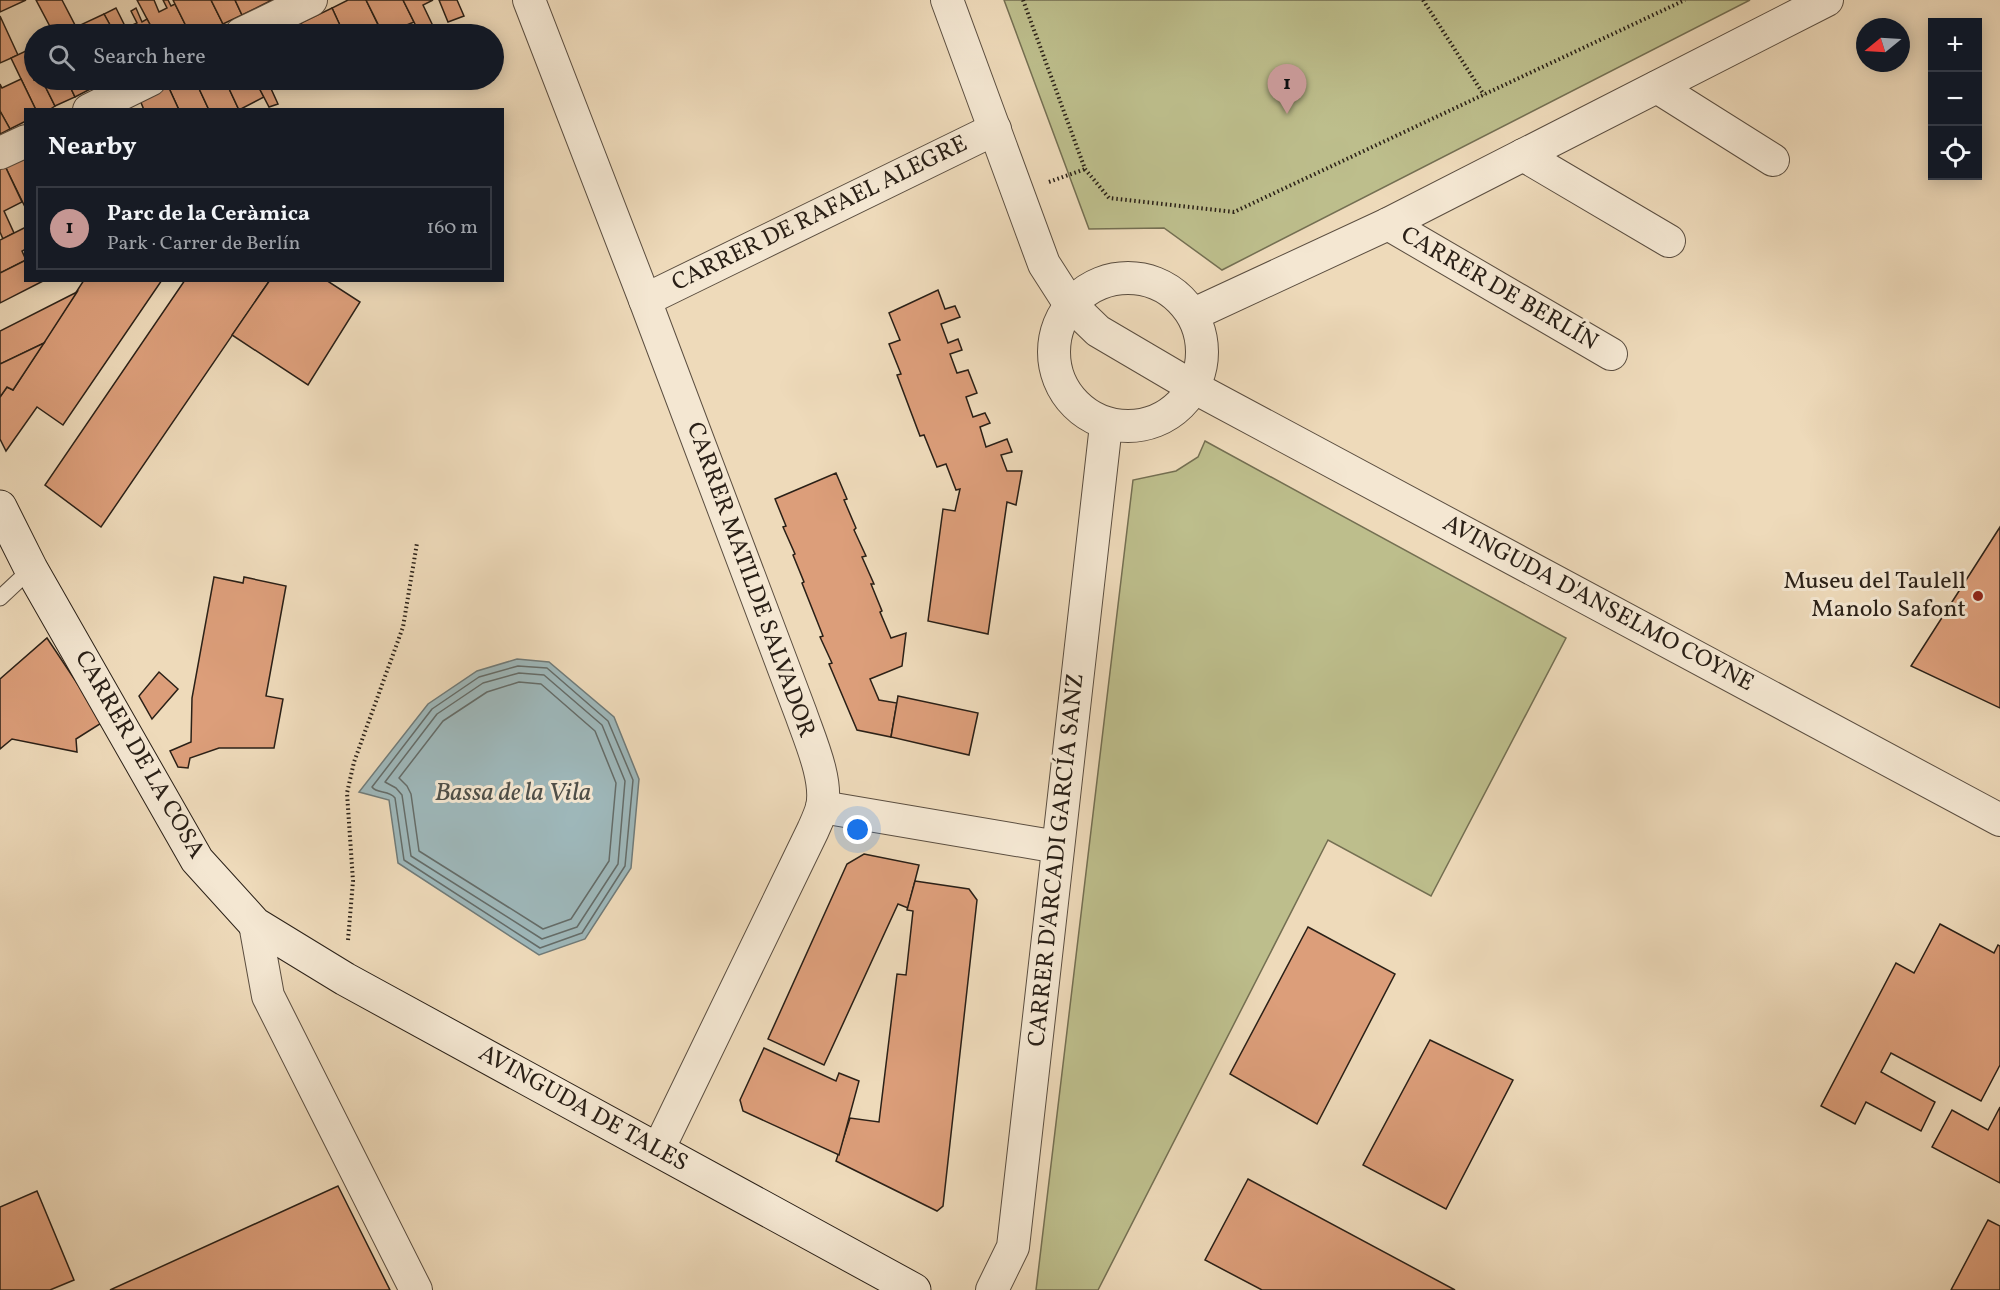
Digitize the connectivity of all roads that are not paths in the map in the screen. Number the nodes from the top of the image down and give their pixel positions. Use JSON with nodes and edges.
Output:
{"nodes":[{"id":1,"x":311,"y":0,"type":"edge"},
{"id":2,"x":529,"y":0,"type":"edge"},
{"id":3,"x":947,"y":0,"type":"edge"},
{"id":4,"x":1827,"y":0,"type":"edge"},
{"id":5,"x":262,"y":24,"type":"edge"},
{"id":6,"x":1657,"y":87,"type":"junction"},
{"id":7,"x":130,"y":90,"type":"edge"},
{"id":8,"x":93,"y":108,"type":"edge"},
{"id":9,"x":995,"y":129,"type":"junction"},
{"id":10,"x":24,"y":142,"type":"edge"},
{"id":11,"x":0,"y":153,"type":"edge"},
{"id":12,"x":1523,"y":156,"type":"junction"},
{"id":13,"x":1773,"y":160,"type":"dead end"},
{"id":14,"x":1388,"y":225,"type":"junction"},
{"id":15,"x":1669,"y":241,"type":"dead end"},
{"id":16,"x":645,"y":300,"type":"junction"},
{"id":17,"x":1069,"y":303,"type":"junction"},
{"id":18,"x":1194,"y":314,"type":"junction"},
{"id":19,"x":1611,"y":354,"type":"dead end"},
{"id":20,"x":1195,"y":388,"type":"junction"},
{"id":21,"x":1106,"y":425,"type":"junction"},
{"id":22,"x":0,"y":507,"type":"edge"},
{"id":23,"x":31,"y":569,"type":"junction"},
{"id":24,"x":0,"y":598,"type":"edge"},
{"id":25,"x":822,"y":807,"type":"junction"},
{"id":26,"x":2000,"y":820,"type":"edge"},
{"id":27,"x":1058,"y":847,"type":"junction"},
{"id":28,"x":255,"y":924,"type":"junction"},
{"id":29,"x":658,"y":1150,"type":"junction"},
{"id":30,"x":416,"y":1290,"type":"edge"},
{"id":31,"x":914,"y":1290,"type":"edge"},
{"id":32,"x":992,"y":1290,"type":"edge"}],
"edges":[{"from":1,"to":5,"type":"street"},
{"from":2,"to":16,"type":"street","name":"CARRER MATILDE SALVADOR"},
{"from":3,"to":9,"type":"street","name":"AVINGUDA D'ANSELMO COYNE"},
{"from":4,"to":6,"type":"street","name":"CARRER DE BERLÍN"},
{"from":6,"to":12,"type":"street","name":"CARRER DE BERLÍN"},
{"from":6,"to":13,"type":"street"},
{"from":7,"to":8,"type":"street"},
{"from":9,"to":16,"type":"street","name":"CARRER DE RAFAEL ALEGRE"},
{"from":9,"to":17,"type":"street","name":"AVINGUDA D'ANSELMO COYNE"},
{"from":10,"to":11,"type":"street"},
{"from":12,"to":14,"type":"street","name":"CARRER DE BERLÍN"},
{"from":12,"to":15,"type":"street"},
{"from":14,"to":18,"type":"street","name":"CARRER DE BERLÍN"},
{"from":14,"to":19,"type":"street","name":"CARRER DE BERLÍN"},
{"from":16,"to":25,"type":"street","name":"CARRER MATILDE SALVADOR"},
{"from":17,"to":18,"type":"street"},
{"from":17,"to":20,"type":"street","name":"AVINGUDA D'ANSELMO COYNE"},
{"from":17,"to":21,"type":"street"},
{"from":18,"to":20,"type":"street"},
{"from":20,"to":21,"type":"street"},
{"from":20,"to":26,"type":"street","name":"AVINGUDA D'ANSELMO COYNE"},
{"from":21,"to":27,"type":"street","name":"CARRER D'ARCADI GARCÍA SANZ"},
{"from":22,"to":23,"type":"main road","name":"CARRER DE LA COSA"},
{"from":23,"to":24,"type":"lane"},
{"from":23,"to":28,"type":"main road","name":"CARRER DE LA COSA"},
{"from":25,"to":27,"type":"street"},
{"from":25,"to":29,"type":"street","name":"CARRER MATILDE SALVADOR"},
{"from":27,"to":32,"type":"street","name":"CARRER D'ARCADI GARCÍA SANZ"},
{"from":28,"to":29,"type":"main road","name":"AVINGUDA DE TALES"},
{"from":28,"to":30,"type":"street"},
{"from":29,"to":31,"type":"main road","name":"AVINGUDA DE TALES"}]}
